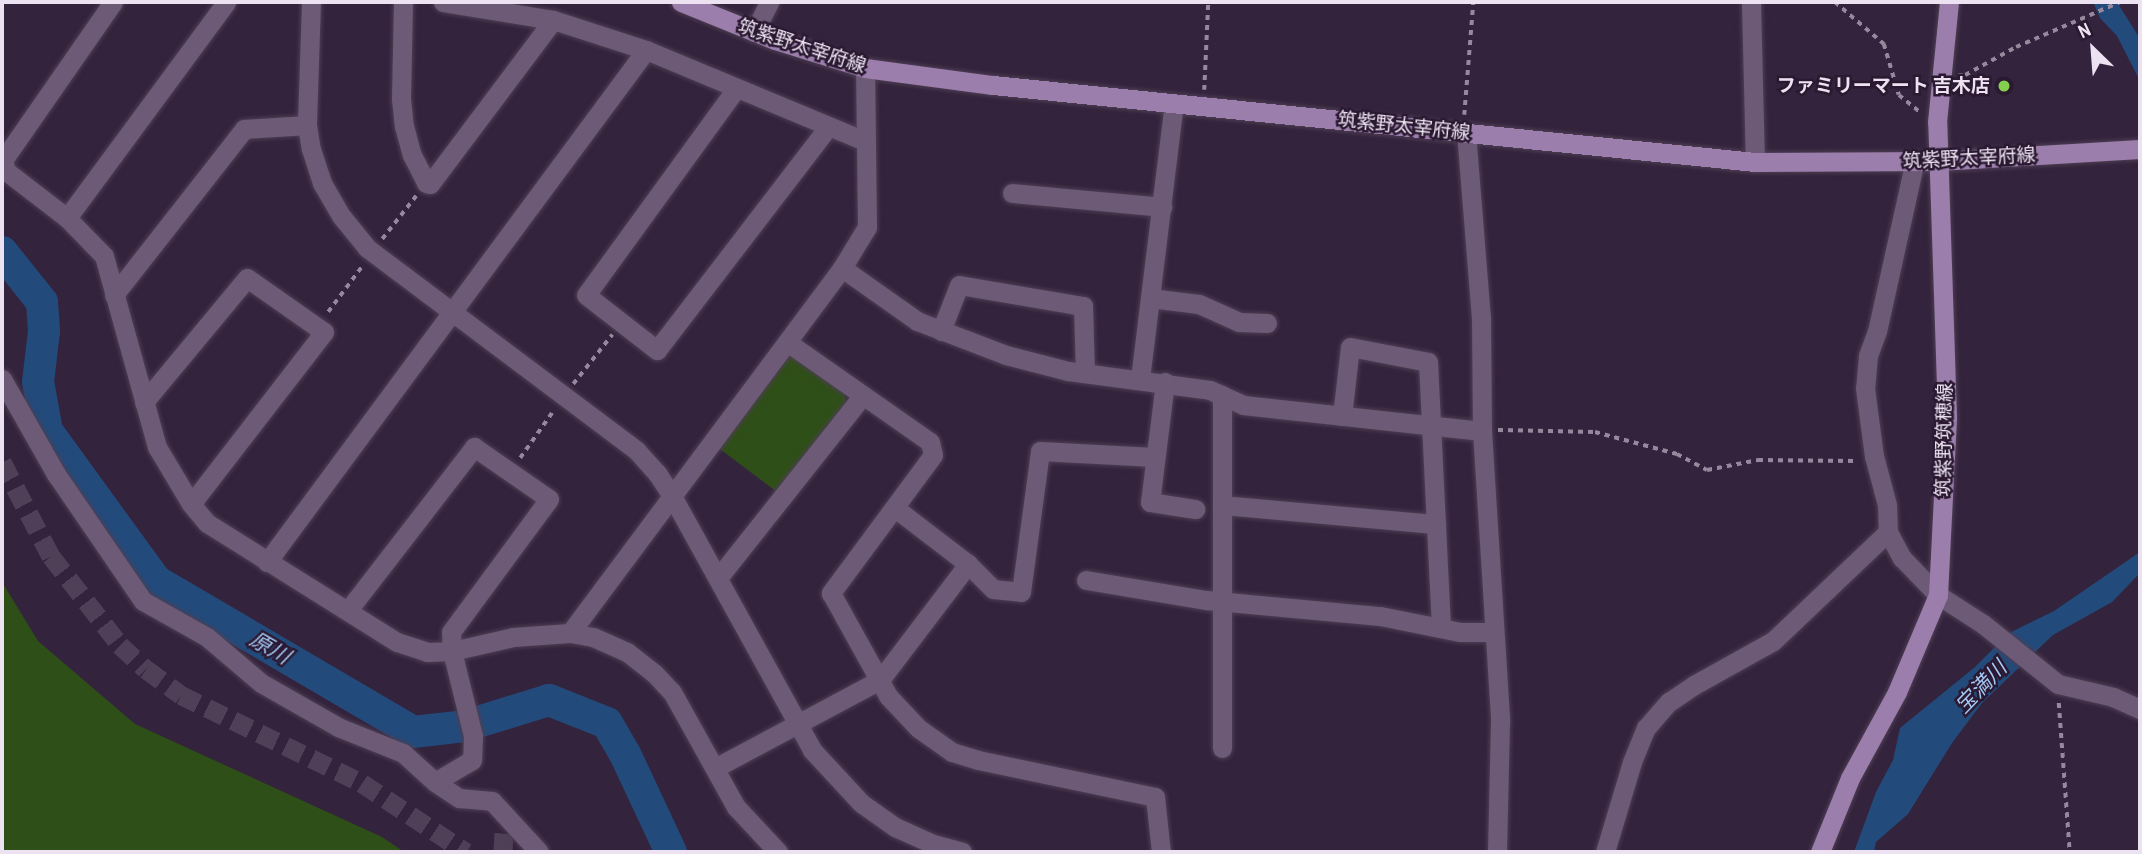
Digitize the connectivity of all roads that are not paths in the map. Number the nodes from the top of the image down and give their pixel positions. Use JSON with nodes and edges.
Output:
{"nodes":[{"id":1,"x":113,"y":2,"type":"edge"},
{"id":2,"x":226,"y":2,"type":"edge"},
{"id":3,"x":311,"y":2,"type":"edge"},
{"id":4,"x":403,"y":2,"type":"edge"},
{"id":5,"x":443,"y":2,"type":"edge"},
{"id":6,"x":681,"y":2,"type":"edge"},
{"id":7,"x":769,"y":2,"type":"edge"},
{"id":8,"x":1751,"y":2,"type":"edge"},
{"id":9,"x":1949,"y":2,"type":"edge"},
{"id":10,"x":553,"y":20,"type":"junction"},
{"id":11,"x":754,"y":32,"type":"junction"},
{"id":12,"x":646,"y":50,"type":"junction"},
{"id":13,"x":865,"y":68,"type":"junction"},
{"id":14,"x":735,"y":90,"type":"junction"},
{"id":15,"x":1174,"y":103,"type":"junction"},
{"id":16,"x":307,"y":125,"type":"junction"},
{"id":17,"x":828,"y":127,"type":"junction"},
{"id":18,"x":1466,"y":132,"type":"junction"},
{"id":19,"x":864,"y":141,"type":"junction"},
{"id":20,"x":2140,"y":149,"type":"edge"},
{"id":21,"x":1915,"y":160,"type":"junction"},
{"id":22,"x":1938,"y":160,"type":"junction"},
{"id":23,"x":1755,"y":162,"type":"junction"},
{"id":24,"x":1012,"y":193,"type":"dead end"},
{"id":25,"x":1162,"y":207,"type":"junction"},
{"id":26,"x":67,"y":218,"type":"junction"},
{"id":27,"x":842,"y":268,"type":"junction"},
{"id":28,"x":114,"y":295,"type":"junction"},
{"id":29,"x":1150,"y":298,"type":"junction"},
{"id":30,"x":453,"y":314,"type":"junction"},
{"id":31,"x":1267,"y":323,"type":"dead end"},
{"id":32,"x":941,"y":331,"type":"junction"},
{"id":33,"x":787,"y":342,"type":"junction"},
{"id":34,"x":1085,"y":373,"type":"junction"},
{"id":35,"x":2,"y":379,"type":"edge"},
{"id":36,"x":1140,"y":379,"type":"junction"},
{"id":37,"x":1165,"y":382,"type":"junction"},
{"id":38,"x":863,"y":395,"type":"junction"},
{"id":39,"x":1222,"y":395,"type":"junction"},
{"id":40,"x":144,"y":402,"type":"junction"},
{"id":41,"x":1342,"y":416,"type":"junction"},
{"id":42,"x":1430,"y":426,"type":"junction"},
{"id":43,"x":1482,"y":431,"type":"junction"},
{"id":44,"x":1154,"y":457,"type":"junction"},
{"id":45,"x":672,"y":496,"type":"junction"},
{"id":46,"x":191,"y":504,"type":"junction"},
{"id":47,"x":1222,"y":505,"type":"junction"},
{"id":48,"x":895,"y":508,"type":"junction"},
{"id":49,"x":1195,"y":509,"type":"dead end"},
{"id":50,"x":1436,"y":524,"type":"junction"},
{"id":51,"x":1888,"y":532,"type":"junction"},
{"id":52,"x":267,"y":562,"type":"junction"},
{"id":53,"x":968,"y":564,"type":"junction"},
{"id":54,"x":718,"y":578,"type":"junction"},
{"id":55,"x":1086,"y":580,"type":"dead end"},
{"id":56,"x":1938,"y":595,"type":"junction"},
{"id":57,"x":1222,"y":601,"type":"junction"},
{"id":58,"x":349,"y":610,"type":"junction"},
{"id":59,"x":1441,"y":628,"type":"junction"},
{"id":60,"x":1494,"y":632,"type":"junction"},
{"id":61,"x":569,"y":633,"type":"junction"},
{"id":62,"x":452,"y":651,"type":"junction"},
{"id":63,"x":880,"y":680,"type":"junction"},
{"id":64,"x":2140,"y":709,"type":"edge"},
{"id":65,"x":799,"y":725,"type":"junction"},
{"id":66,"x":1223,"y":748,"type":"dead end"},
{"id":67,"x":715,"y":768,"type":"junction"},
{"id":68,"x":435,"y":782,"type":"junction"},
{"id":69,"x":540,"y":852,"type":"edge"},
{"id":70,"x":778,"y":852,"type":"edge"},
{"id":71,"x":962,"y":852,"type":"edge"},
{"id":72,"x":1161,"y":852,"type":"edge"},
{"id":73,"x":1497,"y":852,"type":"edge"},
{"id":74,"x":1605,"y":852,"type":"edge"},
{"id":75,"x":1820,"y":852,"type":"edge"}],
"edges":[{"from":1,"to":26,"type":"street"},
{"from":2,"to":26,"type":"street"},
{"from":3,"to":16,"type":"street"},
{"from":4,"to":10,"type":"street"},
{"from":5,"to":10,"type":"street"},
{"from":6,"to":11,"type":"main road","name":"筑紫野太宰府線"},
{"from":7,"to":11,"type":"street"},
{"from":8,"to":23,"type":"street"},
{"from":9,"to":22,"type":"main road","name":"筑紫野筑穂線"},
{"from":10,"to":12,"type":"street"},
{"from":11,"to":13,"type":"main road","name":"筑紫野太宰府線"},
{"from":12,"to":14,"type":"street"},
{"from":12,"to":30,"type":"street"},
{"from":13,"to":15,"type":"main road","name":"筑紫野太宰府線"},
{"from":13,"to":19,"type":"street"},
{"from":14,"to":17,"type":"street"},
{"from":14,"to":17,"type":"street"},
{"from":15,"to":18,"type":"main road","name":"筑紫野太宰府線"},
{"from":15,"to":25,"type":"street"},
{"from":16,"to":28,"type":"street"},
{"from":16,"to":30,"type":"street"},
{"from":17,"to":19,"type":"street"},
{"from":18,"to":23,"type":"main road","name":"筑紫野太宰府線"},
{"from":18,"to":43,"type":"street"},
{"from":19,"to":27,"type":"street"},
{"from":20,"to":22,"type":"main road","name":"筑紫野太宰府線"},
{"from":21,"to":22,"type":"main road","name":"筑紫野太宰府線"},
{"from":21,"to":23,"type":"main road","name":"筑紫野太宰府線"},
{"from":21,"to":51,"type":"street"},
{"from":22,"to":56,"type":"main road","name":"筑紫野筑穂線"},
{"from":24,"to":25,"type":"street"},
{"from":25,"to":29,"type":"street"},
{"from":26,"to":28,"type":"street"},
{"from":27,"to":32,"type":"street"},
{"from":27,"to":33,"type":"street"},
{"from":28,"to":40,"type":"street"},
{"from":29,"to":31,"type":"street"},
{"from":29,"to":36,"type":"street"},
{"from":30,"to":45,"type":"street"},
{"from":30,"to":52,"type":"street"},
{"from":32,"to":34,"type":"street"},
{"from":32,"to":34,"type":"street"},
{"from":33,"to":38,"type":"street"},
{"from":33,"to":45,"type":"street"},
{"from":34,"to":36,"type":"street"},
{"from":35,"to":68,"type":"street"},
{"from":36,"to":37,"type":"street"},
{"from":37,"to":39,"type":"street"},
{"from":37,"to":44,"type":"street"},
{"from":38,"to":48,"type":"street"},
{"from":38,"to":54,"type":"street"},
{"from":39,"to":41,"type":"street"},
{"from":39,"to":47,"type":"street"},
{"from":40,"to":46,"type":"street"},
{"from":40,"to":46,"type":"street"},
{"from":41,"to":42,"type":"street"},
{"from":41,"to":42,"type":"street"},
{"from":42,"to":43,"type":"street"},
{"from":42,"to":50,"type":"street"},
{"from":43,"to":60,"type":"street"},
{"from":44,"to":49,"type":"street"},
{"from":44,"to":53,"type":"street"},
{"from":45,"to":54,"type":"street"},
{"from":45,"to":61,"type":"street"},
{"from":46,"to":52,"type":"street"},
{"from":47,"to":50,"type":"street"},
{"from":47,"to":57,"type":"street"},
{"from":48,"to":53,"type":"street"},
{"from":48,"to":63,"type":"street"},
{"from":50,"to":59,"type":"street"},
{"from":51,"to":56,"type":"street"},
{"from":51,"to":74,"type":"street"},
{"from":52,"to":58,"type":"street"},
{"from":53,"to":63,"type":"street"},
{"from":54,"to":65,"type":"street"},
{"from":55,"to":57,"type":"street"},
{"from":56,"to":64,"type":"street"},
{"from":56,"to":75,"type":"main road","name":"筑紫野筑穂線"},
{"from":57,"to":59,"type":"street"},
{"from":57,"to":66,"type":"street"},
{"from":58,"to":62,"type":"street"},
{"from":58,"to":62,"type":"street"},
{"from":59,"to":60,"type":"street"},
{"from":60,"to":73,"type":"street"},
{"from":61,"to":62,"type":"street"},
{"from":61,"to":67,"type":"street"},
{"from":62,"to":68,"type":"street"},
{"from":63,"to":65,"type":"street"},
{"from":63,"to":72,"type":"street"},
{"from":65,"to":67,"type":"street"},
{"from":65,"to":71,"type":"street"},
{"from":67,"to":70,"type":"street"},
{"from":68,"to":69,"type":"street"}]}
